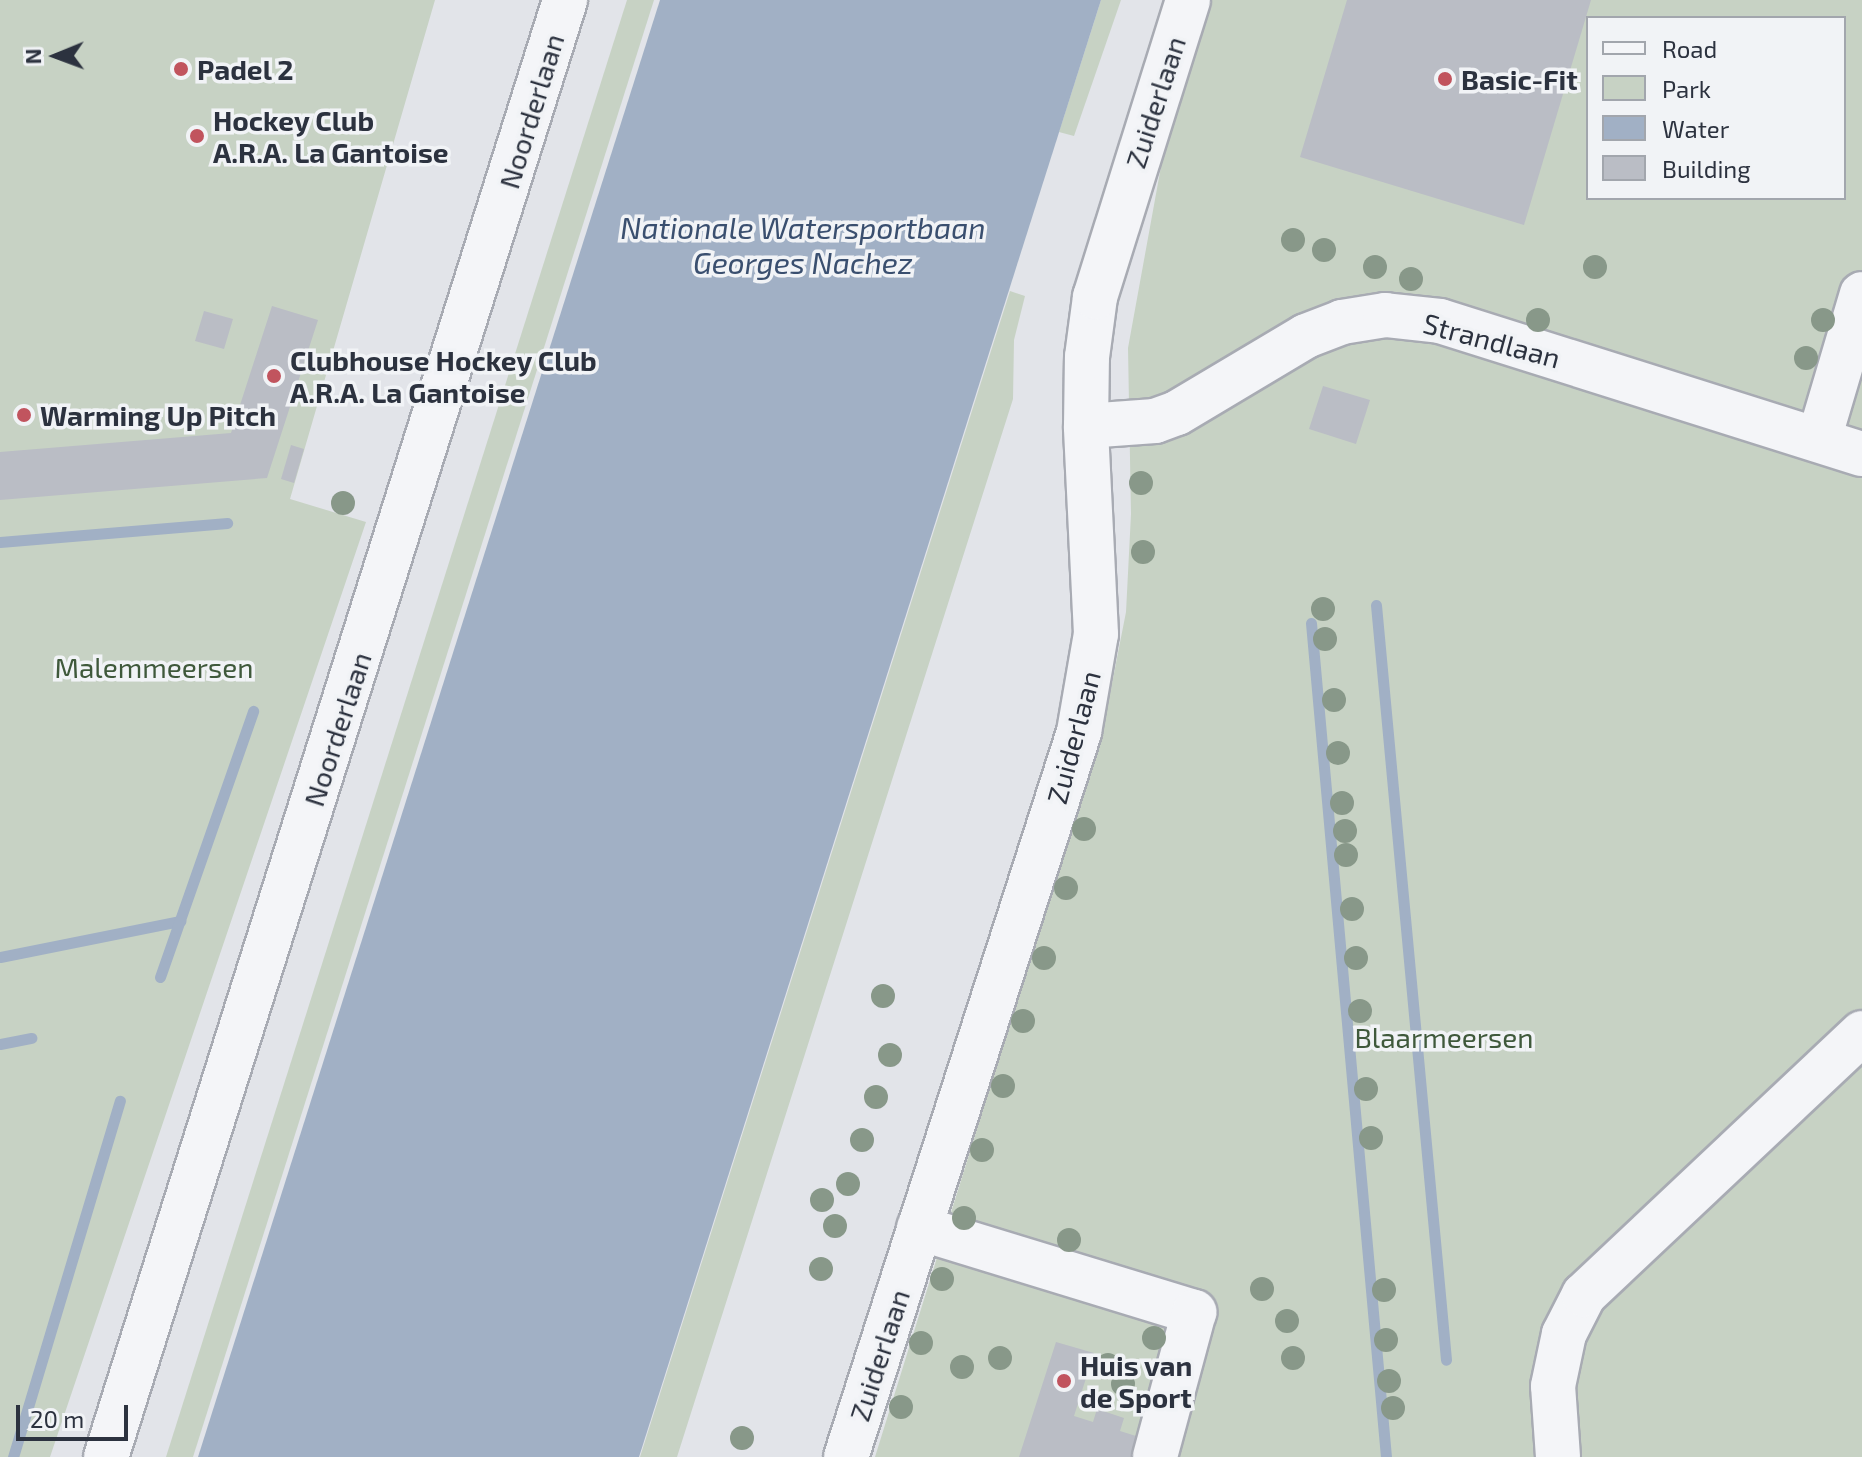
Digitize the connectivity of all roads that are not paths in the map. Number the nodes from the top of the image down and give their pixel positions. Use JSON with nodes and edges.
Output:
{"nodes":[{"id":1,"x":565,"y":0,"type":"edge"},
{"id":2,"x":1188,"y":0,"type":"edge"},
{"id":3,"x":1862,"y":294,"type":"edge"},
{"id":4,"x":1086,"y":426,"type":"junction"},
{"id":5,"x":1819,"y":439,"type":"junction"},
{"id":6,"x":1862,"y":454,"type":"edge"},
{"id":7,"x":1862,"y":1033,"type":"edge"},
{"id":8,"x":919,"y":1228,"type":"junction"},
{"id":9,"x":106,"y":1457,"type":"edge"},
{"id":10,"x":846,"y":1457,"type":"edge"},
{"id":11,"x":1155,"y":1457,"type":"edge"},
{"id":12,"x":1558,"y":1457,"type":"edge"}],
"edges":[{"from":1,"to":9,"type":"street","name":"Noorderlaan"},
{"from":2,"to":4,"type":"street","name":"Zuiderlaan"},
{"from":3,"to":5,"type":"street"},
{"from":4,"to":5,"type":"street","name":"Strandlaan"},
{"from":4,"to":8,"type":"street","name":"Zuiderlaan"},
{"from":5,"to":6,"type":"street","name":"Strandlaan"},
{"from":7,"to":12,"type":"street"},
{"from":8,"to":10,"type":"street","name":"Zuiderlaan"},
{"from":8,"to":11,"type":"street"}]}
